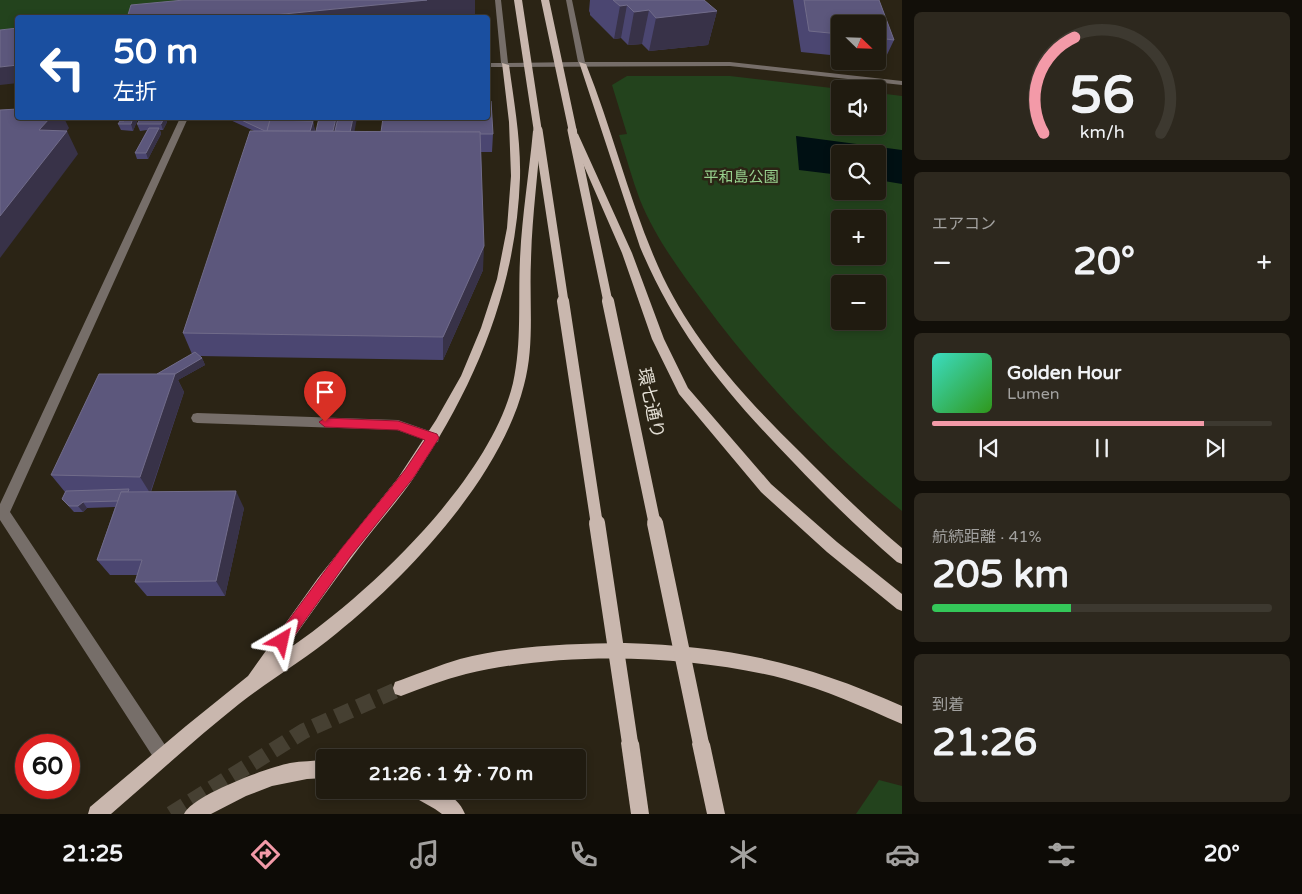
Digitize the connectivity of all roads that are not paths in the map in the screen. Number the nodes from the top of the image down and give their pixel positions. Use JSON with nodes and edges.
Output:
{"nodes":[{"id":1,"x":498,"y":0,"type":"edge"},
{"id":2,"x":518,"y":0,"type":"edge"},
{"id":3,"x":545,"y":0,"type":"edge"},
{"id":4,"x":568,"y":0,"type":"edge"},
{"id":5,"x":582,"y":64,"type":"junction"},
{"id":6,"x":490,"y":65,"type":"edge"},
{"id":7,"x":505,"y":65,"type":"junction"},
{"id":8,"x":794,"y":72,"type":"junction"},
{"id":9,"x":795,"y":82,"type":"dead end"},
{"id":10,"x":902,"y":83,"type":"edge"},
{"id":11,"x":183,"y":120,"type":"edge"},
{"id":12,"x":537,"y":128,"type":"junction"},
{"id":13,"x":572,"y":129,"type":"junction"},
{"id":14,"x":197,"y":418,"type":"dead end"},
{"id":15,"x":433,"y":438,"type":"junction"},
{"id":16,"x":2,"y":513,"type":"edge"},
{"id":17,"x":902,"y":557,"type":"edge"},
{"id":18,"x":902,"y":604,"type":"edge"},
{"id":19,"x":250,"y":686,"type":"junction"},
{"id":20,"x":401,"y":688,"type":"tunnel mouth"},
{"id":21,"x":902,"y":715,"type":"edge"},
{"id":22,"x":163,"y":757,"type":"junction"},
{"id":23,"x":316,"y":770,"type":"edge"},
{"id":24,"x":436,"y":799,"type":"edge"},
{"id":25,"x":97,"y":814,"type":"edge"},
{"id":26,"x":192,"y":814,"type":"edge"},
{"id":27,"x":456,"y":814,"type":"edge"},
{"id":28,"x":640,"y":814,"type":"edge"},
{"id":29,"x":716,"y":814,"type":"edge"}],
"edges":[{"from":1,"to":7,"type":"street"},
{"from":2,"to":12,"type":"main road","bridge":true},
{"from":3,"to":13,"type":"main road","name":"環七通り","bridge":true},
{"from":4,"to":5,"type":"street"},
{"from":5,"to":7,"type":"street"},
{"from":5,"to":8,"type":"street"},
{"from":5,"to":17,"type":"main road"},
{"from":6,"to":7,"type":"street"},
{"from":7,"to":15,"type":"main road"},
{"from":8,"to":9,"type":"street"},
{"from":8,"to":10,"type":"street"},
{"from":11,"to":16,"type":"street"},
{"from":12,"to":19,"type":"main road","bridge":true},
{"from":12,"to":28,"type":"main road","bridge":true},
{"from":13,"to":18,"type":"main road","bridge":true},
{"from":13,"to":29,"type":"main road","name":"環七通り","bridge":true},
{"from":14,"to":15,"type":"street"},
{"from":15,"to":19,"type":"main road"},
{"from":16,"to":22,"type":"street"},
{"from":19,"to":22,"type":"main road"},
{"from":20,"to":21,"type":"main road"},
{"from":22,"to":25,"type":"main road"},
{"from":23,"to":26,"type":"main road"},
{"from":24,"to":27,"type":"main road"}]}
